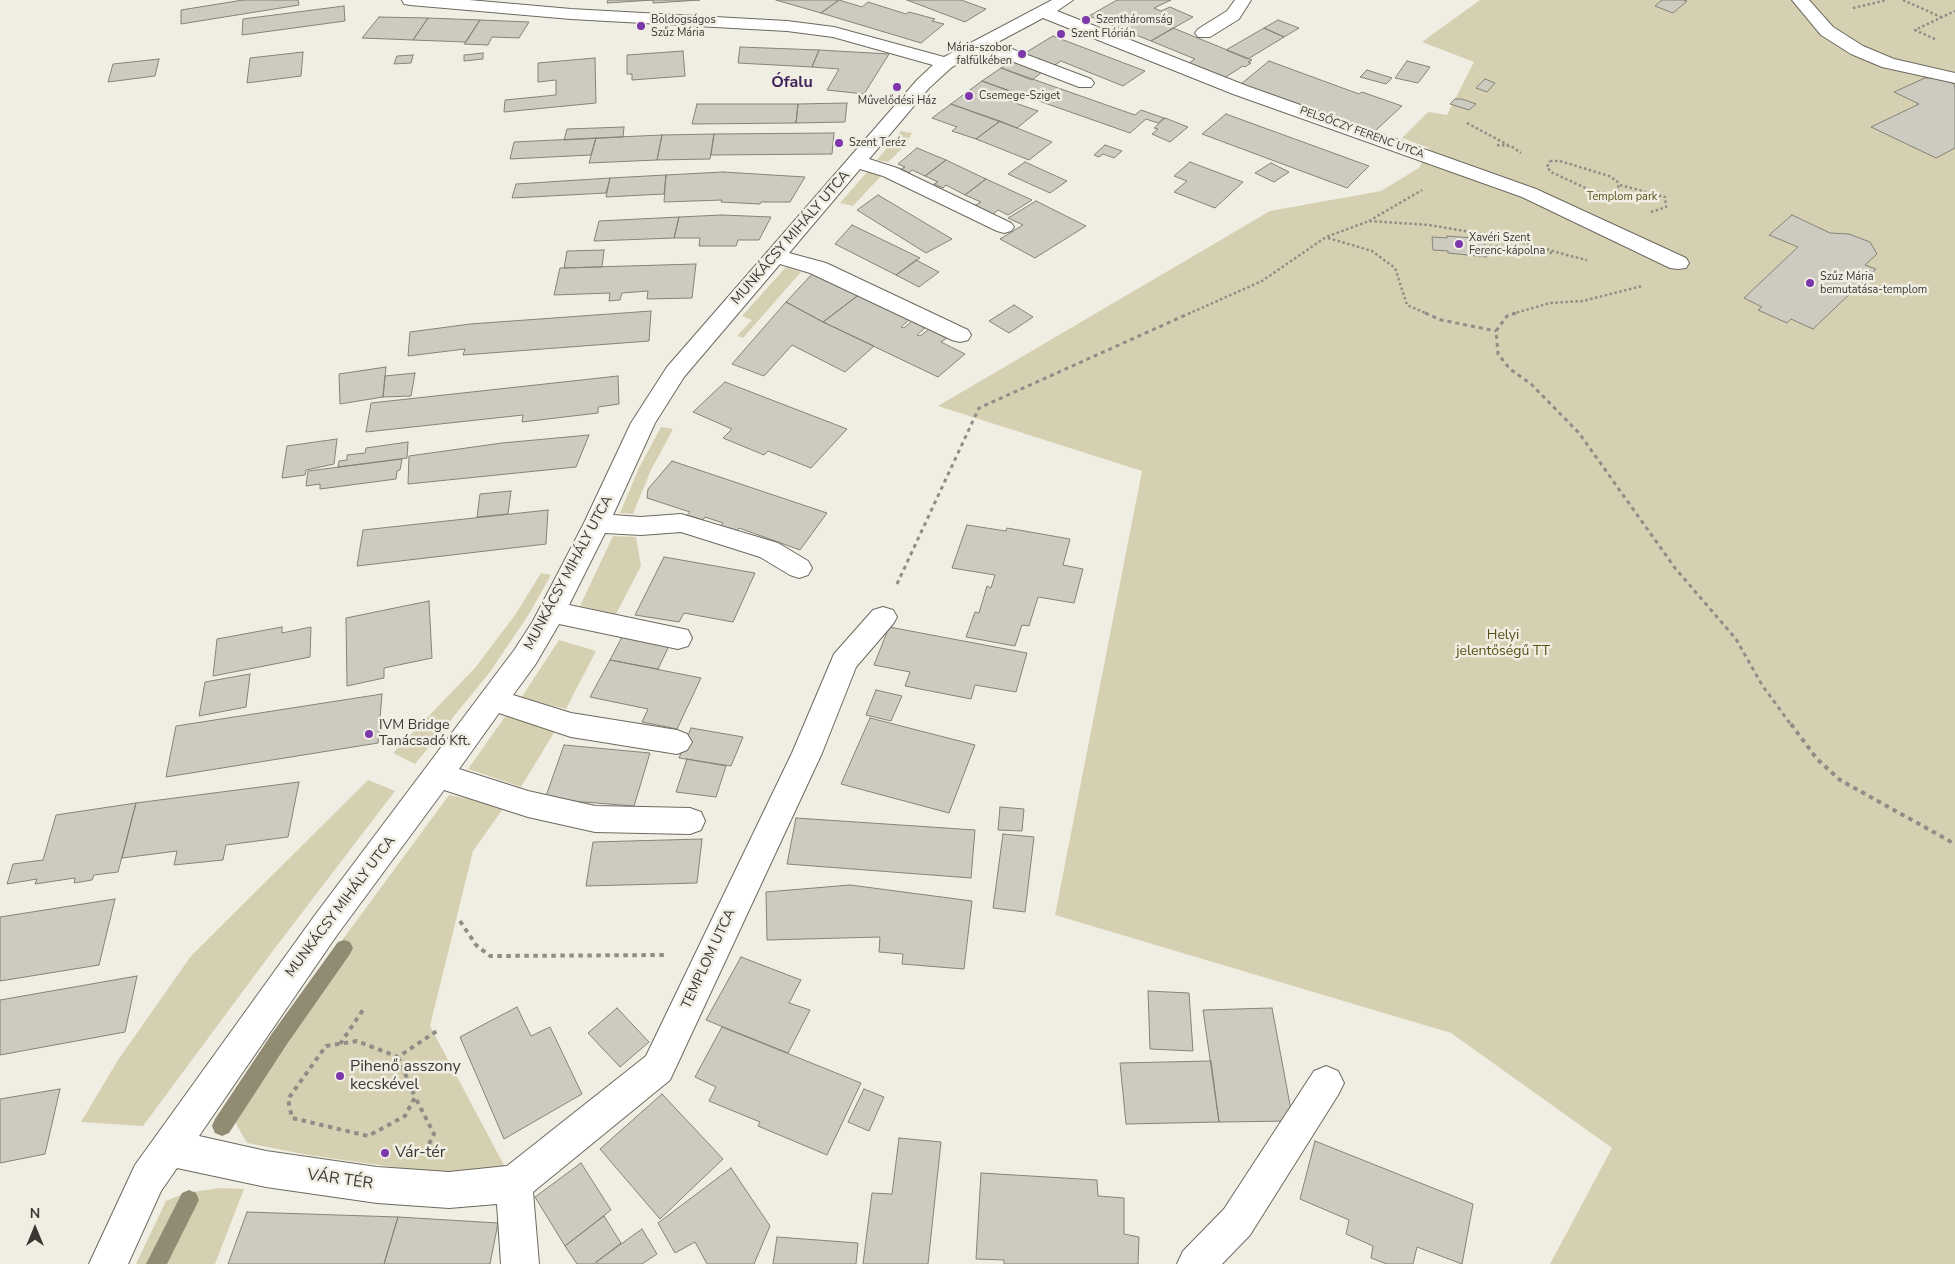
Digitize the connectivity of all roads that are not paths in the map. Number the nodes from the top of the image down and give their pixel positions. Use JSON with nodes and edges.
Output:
{"nodes":[{"id":1,"x":410,"y":0,"type":"edge"},
{"id":2,"x":1065,"y":0,"type":"edge"},
{"id":3,"x":1243,"y":0,"type":"edge"},
{"id":4,"x":1800,"y":0,"type":"edge"},
{"id":5,"x":1042,"y":12,"type":"junction"},
{"id":6,"x":1204,"y":33,"type":"dead end"},
{"id":7,"x":982,"y":44,"type":"junction"},
{"id":8,"x":946,"y":63,"type":"junction"},
{"id":9,"x":1955,"y":78,"type":"edge"},
{"id":10,"x":1084,"y":83,"type":"dead end"},
{"id":11,"x":857,"y":162,"type":"junction"},
{"id":12,"x":1004,"y":227,"type":"dead end"},
{"id":13,"x":776,"y":256,"type":"junction"},
{"id":14,"x":1678,"y":263,"type":"dead end"},
{"id":15,"x":960,"y":335,"type":"dead end"},
{"id":16,"x":597,"y":524,"type":"junction"},
{"id":17,"x":799,"y":568,"type":"dead end"},
{"id":18,"x":552,"y":612,"type":"junction"},
{"id":19,"x":883,"y":617,"type":"dead end"},
{"id":20,"x":678,"y":638,"type":"dead end"},
{"id":21,"x":493,"y":700,"type":"junction"},
{"id":22,"x":677,"y":742,"type":"dead end"},
{"id":23,"x":437,"y":775,"type":"junction"},
{"id":24,"x":690,"y":821,"type":"dead end"},
{"id":25,"x":1326,"y":1084,"type":"dead end"},
{"id":26,"x":169,"y":1148,"type":"junction"},
{"id":27,"x":514,"y":1184,"type":"junction"},
{"id":28,"x":108,"y":1264,"type":"edge"},
{"id":29,"x":520,"y":1264,"type":"edge"},
{"id":30,"x":1196,"y":1264,"type":"edge"}],
"edges":[{"from":1,"to":8,"type":"street"},
{"from":2,"to":5,"type":"street","name":"MUNKÁCSY MIHÁLY UTCA"},
{"from":3,"to":6,"type":"street"},
{"from":4,"to":9,"type":"street"},
{"from":5,"to":7,"type":"street","name":"MUNKÁCSY MIHÁLY UTCA"},
{"from":5,"to":14,"type":"street","name":"PELSŐCZY FERENC UTCA"},
{"from":7,"to":8,"type":"street","name":"MUNKÁCSY MIHÁLY UTCA"},
{"from":7,"to":10,"type":"street"},
{"from":8,"to":11,"type":"street","name":"MUNKÁCSY MIHÁLY UTCA"},
{"from":11,"to":12,"type":"street"},
{"from":11,"to":13,"type":"street","name":"MUNKÁCSY MIHÁLY UTCA"},
{"from":13,"to":15,"type":"street"},
{"from":13,"to":16,"type":"street","name":"MUNKÁCSY MIHÁLY UTCA"},
{"from":16,"to":17,"type":"street"},
{"from":16,"to":18,"type":"street","name":"MUNKÁCSY MIHÁLY UTCA"},
{"from":18,"to":20,"type":"street"},
{"from":18,"to":21,"type":"street","name":"MUNKÁCSY MIHÁLY UTCA"},
{"from":19,"to":27,"type":"street","name":"TEMPLOM UTCA"},
{"from":21,"to":22,"type":"street"},
{"from":21,"to":23,"type":"street","name":"MUNKÁCSY MIHÁLY UTCA"},
{"from":23,"to":24,"type":"street"},
{"from":23,"to":26,"type":"street","name":"MUNKÁCSY MIHÁLY UTCA"},
{"from":25,"to":30,"type":"street"},
{"from":26,"to":27,"type":"street","name":"VÁR TÉR"},
{"from":26,"to":28,"type":"street","name":"MUNKÁCSY MIHÁLY UTCA"},
{"from":27,"to":29,"type":"street"}]}
